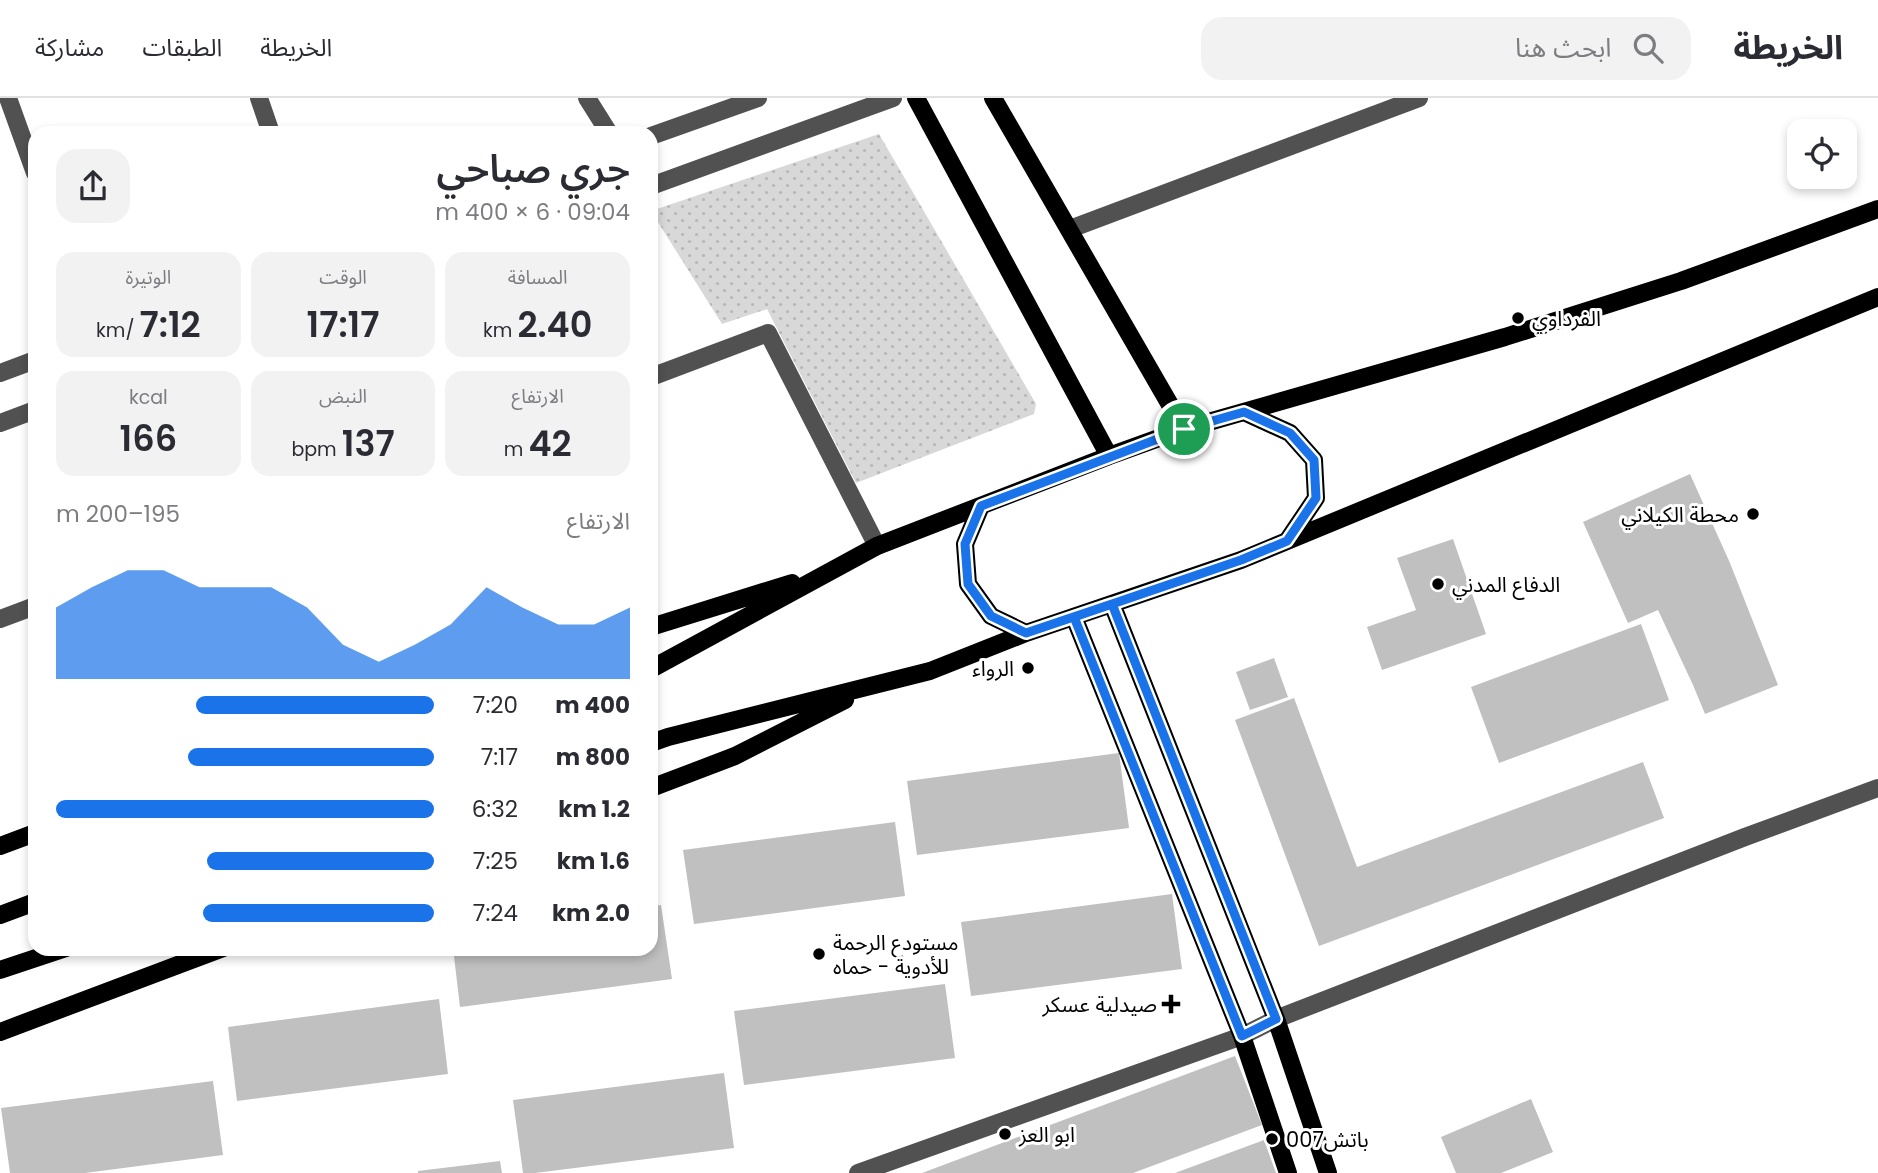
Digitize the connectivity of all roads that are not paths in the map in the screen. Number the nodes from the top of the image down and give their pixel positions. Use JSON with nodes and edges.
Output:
{"nodes":[{"id":1,"x":8,"y":98,"type":"edge"},
{"id":2,"x":258,"y":98,"type":"edge"},
{"id":3,"x":587,"y":98,"type":"edge"},
{"id":4,"x":758,"y":98,"type":"edge"},
{"id":5,"x":893,"y":98,"type":"edge"},
{"id":6,"x":916,"y":98,"type":"edge"},
{"id":7,"x":993,"y":98,"type":"edge"},
{"id":8,"x":1419,"y":98,"type":"edge"},
{"id":9,"x":268,"y":126,"type":"edge"},
{"id":10,"x":605,"y":126,"type":"edge"},
{"id":11,"x":658,"y":133,"type":"edge"},
{"id":12,"x":28,"y":154,"type":"edge"},
{"id":13,"x":658,"y":183,"type":"edge"},
{"id":14,"x":1878,"y":209,"type":"edge"},
{"id":15,"x":1070,"y":229,"type":"junction"},
{"id":16,"x":1878,"y":297,"type":"edge"},
{"id":17,"x":28,"y":363,"type":"edge"},
{"id":18,"x":0,"y":373,"type":"edge"},
{"id":19,"x":658,"y":374,"type":"edge"},
{"id":20,"x":1244,"y":412,"type":"junction"},
{"id":21,"x":28,"y":413,"type":"edge"},
{"id":22,"x":0,"y":423,"type":"edge"},
{"id":23,"x":1184,"y":429,"type":"junction"},
{"id":24,"x":1109,"y":456,"type":"junction"},
{"id":25,"x":981,"y":506,"type":"junction"},
{"id":26,"x":1287,"y":541,"type":"junction"},
{"id":27,"x":877,"y":546,"type":"junction"},
{"id":28,"x":832,"y":570,"type":"junction"},
{"id":29,"x":1112,"y":604,"type":"junction"},
{"id":30,"x":28,"y":609,"type":"edge"},
{"id":31,"x":1074,"y":617,"type":"junction"},
{"id":32,"x":0,"y":619,"type":"edge"},
{"id":33,"x":658,"y":625,"type":"edge"},
{"id":34,"x":1026,"y":633,"type":"junction"},
{"id":35,"x":658,"y":665,"type":"edge"},
{"id":36,"x":875,"y":684,"type":"junction"},
{"id":37,"x":658,"y":741,"type":"edge"},
{"id":38,"x":658,"y":785,"type":"edge"},
{"id":39,"x":1878,"y":788,"type":"edge"},
{"id":40,"x":28,"y":836,"type":"edge"},
{"id":41,"x":0,"y":846,"type":"edge"},
{"id":42,"x":28,"y":905,"type":"edge"},
{"id":43,"x":0,"y":915,"type":"edge"},
{"id":44,"x":42,"y":956,"type":"edge"},
{"id":45,"x":202,"y":956,"type":"edge"},
{"id":46,"x":0,"y":970,"type":"edge"},
{"id":47,"x":1276,"y":1019,"type":"junction"},
{"id":48,"x":0,"y":1032,"type":"edge"},
{"id":49,"x":1242,"y":1036,"type":"junction"},
{"id":50,"x":858,"y":1173,"type":"edge"},
{"id":51,"x":1288,"y":1173,"type":"edge"},
{"id":52,"x":1328,"y":1173,"type":"edge"}],
"edges":[{"from":1,"to":12,"type":"street"},
{"from":2,"to":9,"type":"street"},
{"from":3,"to":10,"type":"street"},
{"from":4,"to":11,"type":"street"},
{"from":5,"to":13,"type":"street"},
{"from":6,"to":24,"type":"main road"},
{"from":7,"to":15,"type":"main road"},
{"from":8,"to":15,"type":"street"},
{"from":14,"to":20,"type":"main road"},
{"from":15,"to":23,"type":"main road"},
{"from":16,"to":26,"type":"main road"},
{"from":17,"to":18,"type":"street"},
{"from":19,"to":27,"type":"street"},
{"from":20,"to":23,"type":"main road"},
{"from":20,"to":26,"type":"main road"},
{"from":21,"to":22,"type":"street"},
{"from":23,"to":24,"type":"main road"},
{"from":24,"to":25,"type":"main road"},
{"from":25,"to":27,"type":"main road"},
{"from":25,"to":34,"type":"main road"},
{"from":26,"to":29,"type":"main road"},
{"from":27,"to":28,"type":"main road"},
{"from":28,"to":33,"type":"main road"},
{"from":28,"to":35,"type":"main road"},
{"from":29,"to":31,"type":"main road"},
{"from":29,"to":47,"type":"main road"},
{"from":30,"to":32,"type":"street"},
{"from":31,"to":34,"type":"main road"},
{"from":31,"to":49,"type":"main road"},
{"from":34,"to":36,"type":"main road"},
{"from":36,"to":37,"type":"main road"},
{"from":36,"to":38,"type":"main road"},
{"from":39,"to":47,"type":"street"},
{"from":40,"to":41,"type":"main road"},
{"from":42,"to":43,"type":"main road"},
{"from":44,"to":46,"type":"main road"},
{"from":45,"to":48,"type":"main road"},
{"from":47,"to":49,"type":"street"},
{"from":47,"to":52,"type":"main road"},
{"from":49,"to":50,"type":"street"},
{"from":49,"to":51,"type":"main road"}]}
